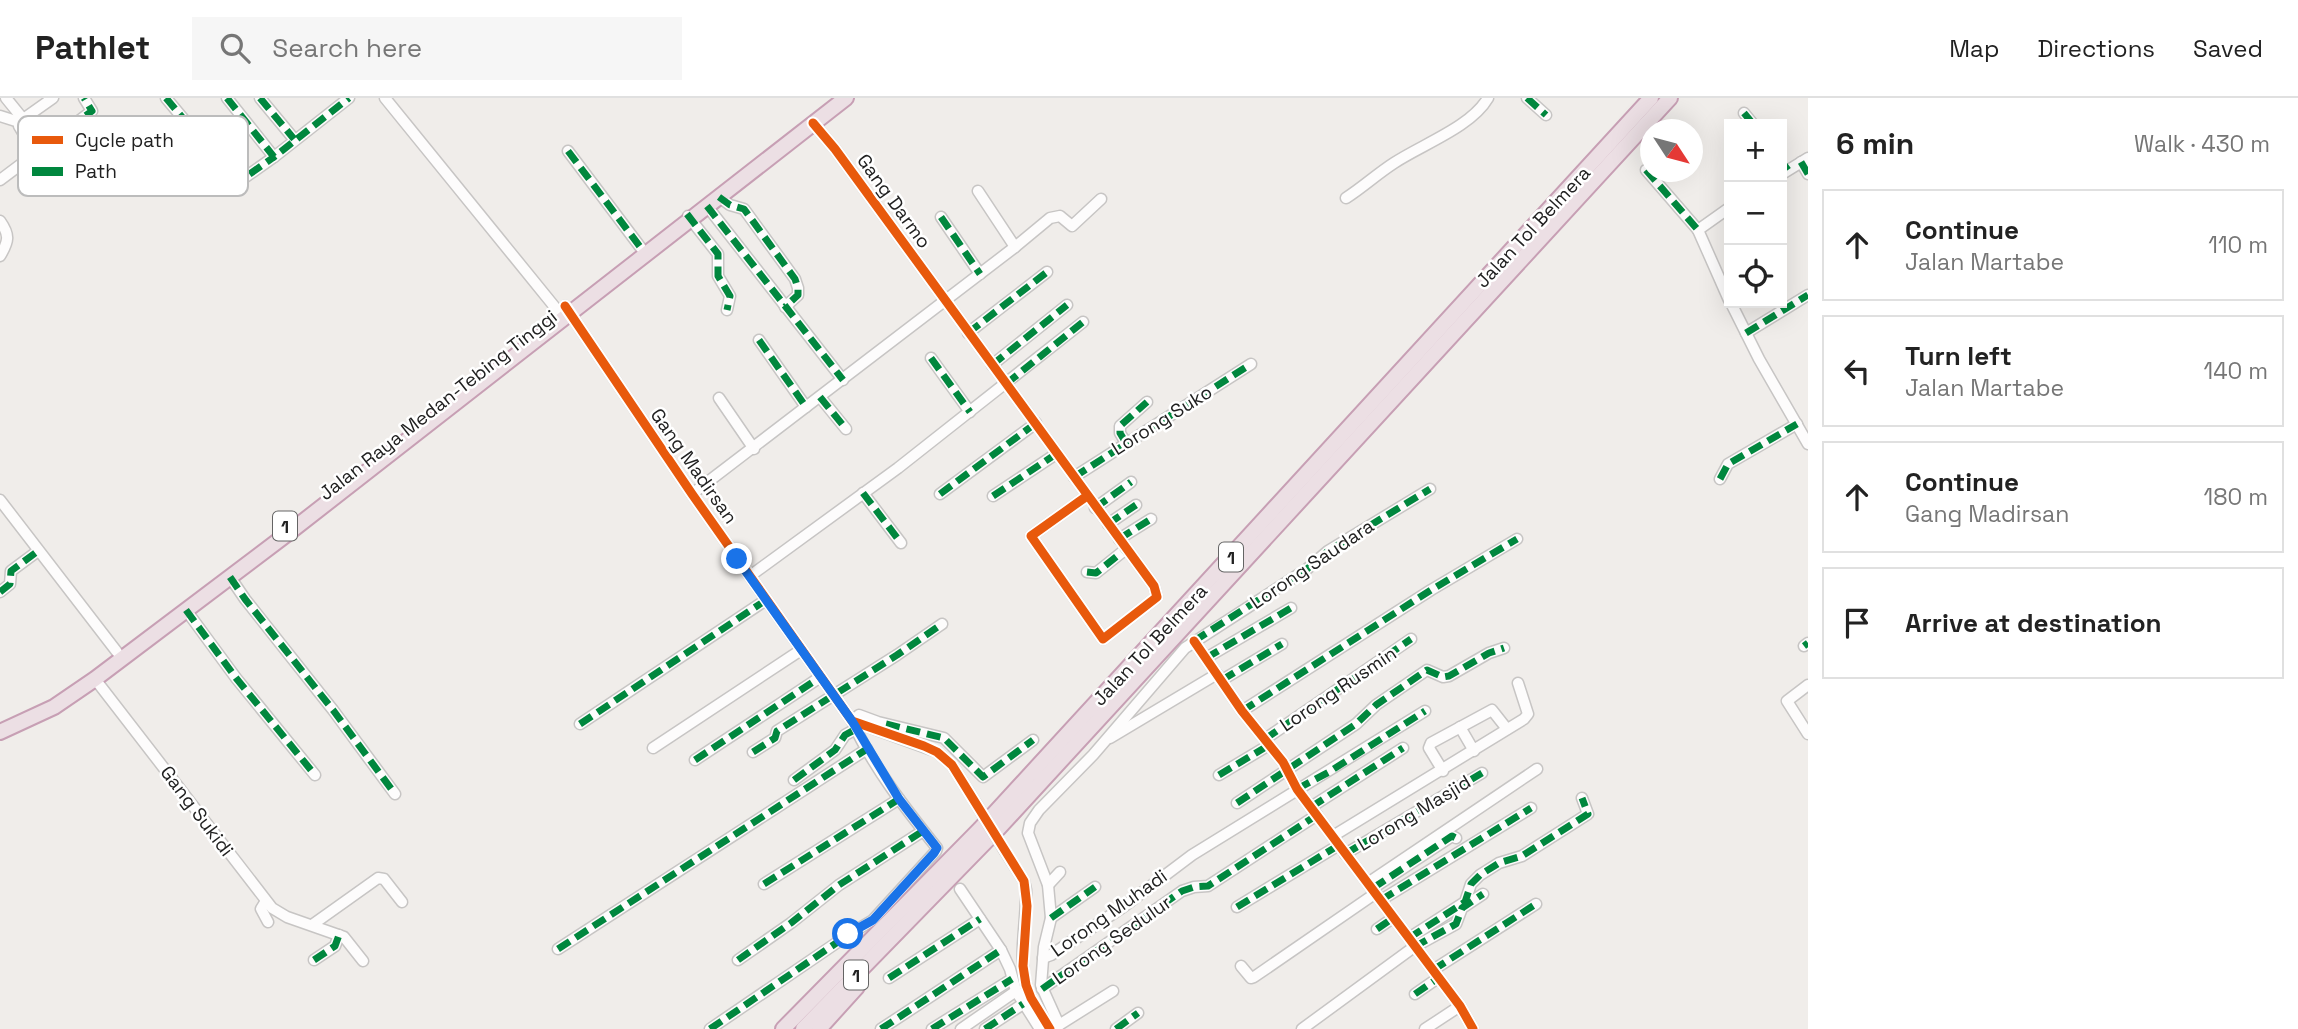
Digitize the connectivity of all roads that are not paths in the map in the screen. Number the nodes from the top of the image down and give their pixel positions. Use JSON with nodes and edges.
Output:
{"nodes":[{"id":1,"x":6,"y":98,"type":"edge"},
{"id":2,"x":53,"y":98,"type":"edge"},
{"id":3,"x":84,"y":98,"type":"edge"},
{"id":4,"x":166,"y":98,"type":"edge"},
{"id":5,"x":227,"y":98,"type":"edge"},
{"id":6,"x":260,"y":98,"type":"edge"},
{"id":7,"x":349,"y":98,"type":"edge"},
{"id":8,"x":385,"y":98,"type":"edge"},
{"id":9,"x":832,"y":98,"type":"edge"},
{"id":10,"x":846,"y":98,"type":"edge"},
{"id":11,"x":1488,"y":98,"type":"edge"},
{"id":12,"x":1527,"y":98,"type":"edge"},
{"id":13,"x":1651,"y":98,"type":"edge"},
{"id":14,"x":1670,"y":98,"type":"edge"},
{"id":15,"x":1744,"y":113,"type":"dead end"},
{"id":16,"x":1546,"y":115,"type":"dead end"},
{"id":17,"x":0,"y":116,"type":"edge"},
{"id":18,"x":18,"y":116,"type":"edge"},
{"id":19,"x":27,"y":116,"type":"edge"},
{"id":20,"x":85,"y":116,"type":"edge"},
{"id":21,"x":181,"y":116,"type":"edge"},
{"id":22,"x":242,"y":116,"type":"edge"},
{"id":23,"x":18,"y":119,"type":"edge"},
{"id":24,"x":1749,"y":119,"type":"edge"},
{"id":25,"x":813,"y":123,"type":"junction"},
{"id":26,"x":248,"y":124,"type":"edge"},
{"id":27,"x":294,"y":139,"type":"junction"},
{"id":28,"x":568,"y":151,"type":"dead end"},
{"id":29,"x":274,"y":156,"type":"junction"},
{"id":30,"x":1804,"y":160,"type":"edge"},
{"id":31,"x":18,"y":166,"type":"edge"},
{"id":32,"x":1787,"y":168,"type":"edge"},
{"id":33,"x":1808,"y":174,"type":"edge"},
{"id":34,"x":248,"y":175,"type":"edge"},
{"id":35,"x":0,"y":180,"type":"edge"},
{"id":36,"x":1656,"y":182,"type":"edge"},
{"id":37,"x":978,"y":191,"type":"dead end"},
{"id":38,"x":1346,"y":198,"type":"dead end"},
{"id":39,"x":1101,"y":199,"type":"dead end"},
{"id":40,"x":713,"y":202,"type":"junction"},
{"id":41,"x":1724,"y":212,"type":"edge"},
{"id":42,"x":689,"y":216,"type":"junction"},
{"id":43,"x":941,"y":217,"type":"dead end"},
{"id":44,"x":0,"y":221,"type":"edge"},
{"id":45,"x":1698,"y":230,"type":"junction"},
{"id":46,"x":1016,"y":247,"type":"junction"},
{"id":47,"x":641,"y":248,"type":"junction"},
{"id":48,"x":0,"y":256,"type":"edge"},
{"id":49,"x":1046,"y":272,"type":"dead end"},
{"id":50,"x":980,"y":274,"type":"junction"},
{"id":51,"x":1724,"y":288,"type":"edge"},
{"id":52,"x":1808,"y":295,"type":"edge"},
{"id":53,"x":944,"y":301,"type":"junction"},
{"id":54,"x":1068,"y":305,"type":"dead end"},
{"id":55,"x":785,"y":307,"type":"junction"},
{"id":56,"x":1734,"y":308,"type":"edge"},
{"id":57,"x":564,"y":310,"type":"junction"},
{"id":58,"x":727,"y":310,"type":"dead end"},
{"id":59,"x":1083,"y":322,"type":"dead end"},
{"id":60,"x":968,"y":333,"type":"junction"},
{"id":61,"x":1746,"y":333,"type":"junction"},
{"id":62,"x":759,"y":340,"type":"dead end"},
{"id":63,"x":931,"y":358,"type":"dead end"},
{"id":64,"x":1251,"y":363,"type":"dead end"},
{"id":65,"x":992,"y":365,"type":"junction"},
{"id":66,"x":843,"y":380,"type":"junction"},
{"id":67,"x":1006,"y":384,"type":"junction"},
{"id":68,"x":820,"y":397,"type":"junction"},
{"id":69,"x":719,"y":398,"type":"dead end"},
{"id":70,"x":1147,"y":402,"type":"dead end"},
{"id":71,"x":806,"y":407,"type":"junction"},
{"id":72,"x":970,"y":412,"type":"junction"},
{"id":73,"x":1036,"y":423,"type":"junction"},
{"id":74,"x":1797,"y":424,"type":"junction"},
{"id":75,"x":846,"y":429,"type":"dead end"},
{"id":76,"x":1126,"y":443,"type":"junction"},
{"id":77,"x":1808,"y":444,"type":"edge"},
{"id":78,"x":754,"y":449,"type":"junction"},
{"id":79,"x":1056,"y":454,"type":"junction"},
{"id":80,"x":1074,"y":477,"type":"junction"},
{"id":81,"x":1720,"y":479,"type":"dead end"},
{"id":82,"x":1131,"y":482,"type":"dead end"},
{"id":83,"x":1430,"y":489,"type":"dead end"},
{"id":84,"x":863,"y":493,"type":"junction"},
{"id":85,"x":692,"y":494,"type":"junction"},
{"id":86,"x":940,"y":494,"type":"dead end"},
{"id":87,"x":993,"y":496,"type":"dead end"},
{"id":88,"x":1087,"y":496,"type":"junction"},
{"id":89,"x":0,"y":500,"type":"edge"},
{"id":90,"x":1136,"y":505,"type":"dead end"},
{"id":91,"x":1095,"y":508,"type":"junction"},
{"id":92,"x":1152,"y":519,"type":"dead end"},
{"id":93,"x":1108,"y":524,"type":"junction"},
{"id":94,"x":1119,"y":539,"type":"junction"},
{"id":95,"x":1517,"y":539,"type":"dead end"},
{"id":96,"x":901,"y":543,"type":"dead end"},
{"id":97,"x":1126,"y":549,"type":"junction"},
{"id":98,"x":38,"y":551,"type":"junction"},
{"id":99,"x":1087,"y":572,"type":"dead end"},
{"id":100,"x":750,"y":576,"type":"junction"},
{"id":101,"x":230,"y":577,"type":"junction"},
{"id":102,"x":0,"y":592,"type":"edge"},
{"id":103,"x":766,"y":600,"type":"junction"},
{"id":104,"x":1291,"y":608,"type":"dead end"},
{"id":105,"x":186,"y":610,"type":"junction"},
{"id":106,"x":942,"y":624,"type":"dead end"},
{"id":107,"x":1410,"y":639,"type":"dead end"},
{"id":108,"x":1194,"y":641,"type":"junction"},
{"id":109,"x":1282,"y":644,"type":"dead end"},
{"id":110,"x":1504,"y":648,"type":"dead end"},
{"id":111,"x":802,"y":650,"type":"junction"},
{"id":112,"x":117,"y":652,"type":"junction"},
{"id":113,"x":1206,"y":658,"type":"junction"},
{"id":114,"x":1220,"y":677,"type":"junction"},
{"id":115,"x":819,"y":678,"type":"junction"},
{"id":116,"x":95,"y":679,"type":"junction"},
{"id":117,"x":1518,"y":683,"type":"dead end"},
{"id":118,"x":1808,"y":685,"type":"edge"},
{"id":119,"x":833,"y":696,"type":"junction"},
{"id":120,"x":1242,"y":711,"type":"junction"},
{"id":121,"x":1426,"y":711,"type":"dead end"},
{"id":122,"x":0,"y":723,"type":"edge"},
{"id":123,"x":580,"y":724,"type":"dead end"},
{"id":124,"x":854,"y":725,"type":"junction"},
{"id":125,"x":1460,"y":727,"type":"junction"},
{"id":126,"x":1507,"y":729,"type":"junction"},
{"id":127,"x":0,"y":732,"type":"edge"},
{"id":128,"x":1808,"y":734,"type":"edge"},
{"id":129,"x":1033,"y":740,"type":"dead end"},
{"id":130,"x":1105,"y":741,"type":"junction"},
{"id":131,"x":1267,"y":742,"type":"junction"},
{"id":132,"x":653,"y":748,"type":"dead end"},
{"id":133,"x":1403,"y":748,"type":"dead end"},
{"id":134,"x":867,"y":749,"type":"junction"},
{"id":135,"x":1474,"y":751,"type":"junction"},
{"id":136,"x":753,"y":752,"type":"dead end"},
{"id":137,"x":695,"y":760,"type":"dead end"},
{"id":138,"x":1287,"y":769,"type":"junction"},
{"id":139,"x":1537,"y":769,"type":"dead end"},
{"id":140,"x":1443,"y":771,"type":"junction"},
{"id":141,"x":1482,"y":773,"type":"dead end"},
{"id":142,"x":315,"y":775,"type":"dead end"},
{"id":143,"x":1219,"y":775,"type":"dead end"},
{"id":144,"x":793,"y":780,"type":"dead end"},
{"id":145,"x":1297,"y":789,"type":"junction"},
{"id":146,"x":395,"y":794,"type":"dead end"},
{"id":147,"x":1582,"y":798,"type":"dead end"},
{"id":148,"x":899,"y":799,"type":"junction"},
{"id":149,"x":1237,"y":803,"type":"dead end"},
{"id":150,"x":1531,"y":808,"type":"dead end"},
{"id":151,"x":1314,"y":811,"type":"junction"},
{"id":152,"x":923,"y":831,"type":"junction"},
{"id":153,"x":1456,"y":838,"type":"dead end"},
{"id":154,"x":1339,"y":845,"type":"junction"},
{"id":155,"x":1060,"y":872,"type":"dead end"},
{"id":156,"x":764,"y":884,"type":"dead end"},
{"id":157,"x":1048,"y":885,"type":"junction"},
{"id":158,"x":1095,"y":887,"type":"dead end"},
{"id":159,"x":960,"y":889,"type":"dead end"},
{"id":160,"x":1374,"y":891,"type":"junction"},
{"id":161,"x":1483,"y":894,"type":"dead end"},
{"id":162,"x":266,"y":901,"type":"junction"},
{"id":163,"x":402,"y":902,"type":"dead end"},
{"id":164,"x":1536,"y":904,"type":"dead end"},
{"id":165,"x":1237,"y":906,"type":"dead end"},
{"id":166,"x":1051,"y":918,"type":"junction"},
{"id":167,"x":1393,"y":918,"type":"junction"},
{"id":168,"x":980,"y":919,"type":"junction"},
{"id":169,"x":910,"y":920,"type":"junction"},
{"id":170,"x":268,"y":922,"type":"dead end"},
{"id":171,"x":312,"y":925,"type":"junction"},
{"id":172,"x":1377,"y":929,"type":"dead end"},
{"id":173,"x":339,"y":935,"type":"junction"},
{"id":174,"x":1412,"y":943,"type":"junction"},
{"id":175,"x":558,"y":949,"type":"dead end"},
{"id":176,"x":1001,"y":950,"type":"junction"},
{"id":177,"x":1043,"y":958,"type":"junction"},
{"id":178,"x":314,"y":960,"type":"dead end"},
{"id":179,"x":738,"y":960,"type":"dead end"},
{"id":180,"x":363,"y":961,"type":"dead end"},
{"id":181,"x":1241,"y":966,"type":"dead end"},
{"id":182,"x":1436,"y":974,"type":"junction"},
{"id":183,"x":889,"y":978,"type":"dead end"},
{"id":184,"x":1012,"y":979,"type":"junction"},
{"id":185,"x":1042,"y":989,"type":"junction"},
{"id":186,"x":1113,"y":990,"type":"dead end"},
{"id":187,"x":1016,"y":991,"type":"junction"},
{"id":188,"x":1415,"y":994,"type":"dead end"},
{"id":189,"x":1023,"y":1004,"type":"junction"},
{"id":190,"x":1460,"y":1006,"type":"junction"},
{"id":191,"x":1138,"y":1013,"type":"dead end"},
{"id":192,"x":1054,"y":1028,"type":"edge"},
{"id":193,"x":710,"y":1029,"type":"edge"},
{"id":194,"x":783,"y":1029,"type":"edge"},
{"id":195,"x":803,"y":1029,"type":"edge"},
{"id":196,"x":819,"y":1029,"type":"edge"},
{"id":197,"x":881,"y":1029,"type":"edge"},
{"id":198,"x":932,"y":1029,"type":"edge"},
{"id":199,"x":961,"y":1029,"type":"edge"},
{"id":200,"x":985,"y":1029,"type":"edge"},
{"id":201,"x":1040,"y":1029,"type":"edge"},
{"id":202,"x":1116,"y":1029,"type":"edge"},
{"id":203,"x":1302,"y":1029,"type":"edge"},
{"id":204,"x":1425,"y":1029,"type":"edge"},
{"id":205,"x":1473,"y":1029,"type":"edge"}],
"edges":[{"from":1,"to":18,"type":"street"},
{"from":2,"to":19,"type":"street"},
{"from":3,"to":20,"type":"street"},
{"from":4,"to":21,"type":"street"},
{"from":5,"to":22,"type":"street"},
{"from":6,"to":27,"type":"street"},
{"from":7,"to":27,"type":"street"},
{"from":8,"to":57,"type":"street","name":"Gang Madirsan"},
{"from":9,"to":42,"type":"highway","name":"Jalan Raya Medan-Tebing Tinggi","number":"1"},
{"from":10,"to":25,"type":"highway","name":"Jalan Raya Medan-Tebing Tinggi","number":"1"},
{"from":11,"to":38,"type":"street"},
{"from":12,"to":16,"type":"street"},
{"from":13,"to":194,"type":"highway","name":"Jalan Tol Belmera","number":"1"},
{"from":14,"to":169,"type":"highway","name":"Jalan Tol Belmera","number":"1"},
{"from":15,"to":24,"type":"street"},
{"from":17,"to":23,"type":"street"},
{"from":25,"to":40,"type":"highway","name":"Jalan Raya Medan-Tebing Tinggi","number":"1"},
{"from":25,"to":53,"type":"street","name":"Gang Darmo"},
{"from":26,"to":29,"type":"street"},
{"from":27,"to":29,"type":"street"},
{"from":28,"to":47,"type":"street"},
{"from":29,"to":34,"type":"street"},
{"from":30,"to":32,"type":"street"},
{"from":30,"to":33,"type":"street"},
{"from":31,"to":35,"type":"street"},
{"from":36,"to":45,"type":"street"},
{"from":37,"to":46,"type":"street"},
{"from":39,"to":46,"type":"street"},
{"from":40,"to":42,"type":"highway","name":"Jalan Raya Medan-Tebing Tinggi","number":"1"},
{"from":40,"to":55,"type":"street"},
{"from":40,"to":55,"type":"street"},
{"from":41,"to":45,"type":"street"},
{"from":42,"to":47,"type":"highway","name":"Jalan Raya Medan-Tebing Tinggi","number":"1"},
{"from":42,"to":57,"type":"highway","name":"Jalan Raya Medan-Tebing Tinggi","number":"1"},
{"from":42,"to":58,"type":"street"},
{"from":43,"to":50,"type":"street"},
{"from":44,"to":48,"type":"street"},
{"from":45,"to":51,"type":"street"},
{"from":46,"to":50,"type":"street"},
{"from":47,"to":57,"type":"highway","name":"Jalan Raya Medan-Tebing Tinggi","number":"1"},
{"from":49,"to":60,"type":"street"},
{"from":50,"to":53,"type":"street"},
{"from":52,"to":61,"type":"street"},
{"from":53,"to":60,"type":"street","name":"Gang Darmo"},
{"from":53,"to":66,"type":"street"},
{"from":54,"to":65,"type":"street"},
{"from":55,"to":66,"type":"street"},
{"from":56,"to":61,"type":"street"},
{"from":57,"to":85,"type":"street","name":"Gang Madirsan"},
{"from":57,"to":101,"type":"highway","name":"Jalan Raya Medan-Tebing Tinggi","number":"1"},
{"from":57,"to":112,"type":"highway","name":"Jalan Raya Medan-Tebing Tinggi","number":"1"},
{"from":59,"to":67,"type":"street"},
{"from":60,"to":65,"type":"street","name":"Gang Darmo"},
{"from":61,"to":74,"type":"street"},
{"from":62,"to":71,"type":"street"},
{"from":63,"to":72,"type":"street"},
{"from":64,"to":76,"type":"street","name":"Lorong Suko"},
{"from":65,"to":67,"type":"street","name":"Gang Darmo"},
{"from":66,"to":68,"type":"street"},
{"from":67,"to":72,"type":"street"},
{"from":67,"to":73,"type":"street","name":"Gang Darmo"},
{"from":68,"to":71,"type":"street"},
{"from":68,"to":75,"type":"street"},
{"from":69,"to":78,"type":"street"},
{"from":70,"to":76,"type":"street"},
{"from":71,"to":78,"type":"street"},
{"from":72,"to":84,"type":"street"},
{"from":73,"to":79,"type":"street","name":"Gang Darmo"},
{"from":73,"to":86,"type":"street"},
{"from":74,"to":77,"type":"street"},
{"from":74,"to":81,"type":"street"},
{"from":76,"to":80,"type":"street","name":"Lorong Suko"},
{"from":78,"to":85,"type":"street"},
{"from":79,"to":80,"type":"street","name":"Gang Darmo"},
{"from":79,"to":87,"type":"street"},
{"from":80,"to":88,"type":"street","name":"Gang Darmo"},
{"from":82,"to":91,"type":"street"},
{"from":83,"to":108,"type":"street","name":"Lorong Saudara"},
{"from":84,"to":96,"type":"street"},
{"from":84,"to":100,"type":"street"},
{"from":85,"to":100,"type":"street","name":"Gang Madirsan"},
{"from":88,"to":91,"type":"street","name":"Gang Darmo"},
{"from":88,"to":97,"type":"street","name":"Gang Darmo"},
{"from":89,"to":98,"type":"street"},
{"from":90,"to":93,"type":"street"},
{"from":91,"to":93,"type":"street","name":"Gang Darmo"},
{"from":92,"to":94,"type":"street"},
{"from":93,"to":94,"type":"street","name":"Gang Darmo"},
{"from":94,"to":97,"type":"street","name":"Gang Darmo"},
{"from":95,"to":120,"type":"street"},
{"from":97,"to":99,"type":"street"},
{"from":98,"to":102,"type":"street"},
{"from":98,"to":112,"type":"street"},
{"from":100,"to":103,"type":"street","name":"Gang Madirsan"},
{"from":101,"to":105,"type":"highway","name":"Jalan Raya Medan-Tebing Tinggi","number":"1"},
{"from":101,"to":146,"type":"street"},
{"from":103,"to":111,"type":"street","name":"Gang Madirsan"},
{"from":103,"to":123,"type":"street"},
{"from":104,"to":113,"type":"street"},
{"from":105,"to":116,"type":"highway","name":"Jalan Raya Medan-Tebing Tinggi","number":"1"},
{"from":105,"to":142,"type":"street"},
{"from":106,"to":119,"type":"street"},
{"from":107,"to":131,"type":"street","name":"Lorong Rusmin"},
{"from":108,"to":113,"type":"street"},
{"from":108,"to":130,"type":"street","name":"Lorong Saudara"},
{"from":109,"to":114,"type":"street"},
{"from":110,"to":138,"type":"street"},
{"from":111,"to":115,"type":"street","name":"Gang Madirsan"},
{"from":111,"to":132,"type":"street"},
{"from":112,"to":122,"type":"highway","name":"Jalan Raya Medan-Tebing Tinggi","number":"1"},
{"from":113,"to":114,"type":"street"},
{"from":114,"to":120,"type":"street"},
{"from":114,"to":130,"type":"street"},
{"from":115,"to":119,"type":"street","name":"Gang Madirsan"},
{"from":115,"to":137,"type":"street"},
{"from":116,"to":127,"type":"highway","name":"Jalan Raya Medan-Tebing Tinggi","number":"1"},
{"from":116,"to":162,"type":"street","name":"Gang Sukidi"},
{"from":117,"to":126,"type":"street"},
{"from":118,"to":128,"type":"street"},
{"from":119,"to":124,"type":"street","name":"Gang Madirsan"},
{"from":119,"to":136,"type":"street"},
{"from":120,"to":131,"type":"street"},
{"from":121,"to":145,"type":"street","name":"Lorong Muhadi"},
{"from":124,"to":129,"type":"street"},
{"from":124,"to":134,"type":"street","name":"Gang Madirsan"},
{"from":124,"to":144,"type":"street"},
{"from":124,"to":192,"type":"street","bridge":true},
{"from":125,"to":126,"type":"street"},
{"from":125,"to":135,"type":"street"},
{"from":125,"to":140,"type":"street"},
{"from":126,"to":135,"type":"street"},
{"from":130,"to":157,"type":"street"},
{"from":131,"to":138,"type":"street"},
{"from":131,"to":143,"type":"street","name":"Lorong Rusmin"},
{"from":133,"to":151,"type":"street","name":"Lorong Sedulur"},
{"from":134,"to":148,"type":"street","name":"Gang Madirsan"},
{"from":134,"to":175,"type":"street"},
{"from":135,"to":140,"type":"street"},
{"from":138,"to":145,"type":"street"},
{"from":138,"to":149,"type":"street"},
{"from":139,"to":160,"type":"street"},
{"from":140,"to":154,"type":"street"},
{"from":141,"to":154,"type":"street","name":"Lorong Masjid"},
{"from":145,"to":151,"type":"street"},
{"from":145,"to":177,"type":"street","name":"Lorong Muhadi"},
{"from":147,"to":174,"type":"street"},
{"from":148,"to":152,"type":"street","name":"Gang Madirsan"},
{"from":148,"to":156,"type":"street"},
{"from":150,"to":160,"type":"street"},
{"from":151,"to":154,"type":"street"},
{"from":151,"to":185,"type":"street","name":"Lorong Sedulur"},
{"from":152,"to":179,"type":"street"},
{"from":152,"to":193,"type":"street"},
{"from":153,"to":160,"type":"street"},
{"from":154,"to":160,"type":"street"},
{"from":154,"to":165,"type":"street"},
{"from":155,"to":157,"type":"street"},
{"from":157,"to":166,"type":"street"},
{"from":158,"to":166,"type":"street"},
{"from":159,"to":168,"type":"street"},
{"from":160,"to":167,"type":"street"},
{"from":160,"to":181,"type":"street"},
{"from":161,"to":174,"type":"street"},
{"from":162,"to":170,"type":"street"},
{"from":162,"to":171,"type":"street","name":"Gang Sukidi"},
{"from":163,"to":171,"type":"street"},
{"from":164,"to":182,"type":"street"},
{"from":166,"to":177,"type":"street"},
{"from":167,"to":172,"type":"street"},
{"from":167,"to":174,"type":"street"},
{"from":168,"to":176,"type":"street"},
{"from":168,"to":183,"type":"street"},
{"from":169,"to":195,"type":"highway","number":"1"},
{"from":169,"to":196,"type":"highway"},
{"from":171,"to":173,"type":"street","name":"Gang Sukidi"},
{"from":173,"to":178,"type":"street"},
{"from":173,"to":180,"type":"street"},
{"from":174,"to":182,"type":"street"},
{"from":174,"to":203,"type":"street"},
{"from":176,"to":184,"type":"street"},
{"from":176,"to":197,"type":"street"},
{"from":177,"to":185,"type":"street"},
{"from":182,"to":188,"type":"street"},
{"from":182,"to":190,"type":"street"},
{"from":184,"to":187,"type":"street"},
{"from":184,"to":198,"type":"street"},
{"from":185,"to":192,"type":"street"},
{"from":186,"to":192,"type":"street"},
{"from":187,"to":189,"type":"street"},
{"from":187,"to":199,"type":"street"},
{"from":189,"to":200,"type":"street"},
{"from":189,"to":201,"type":"street"},
{"from":190,"to":204,"type":"street"},
{"from":190,"to":205,"type":"street"},
{"from":191,"to":202,"type":"street"}]}
